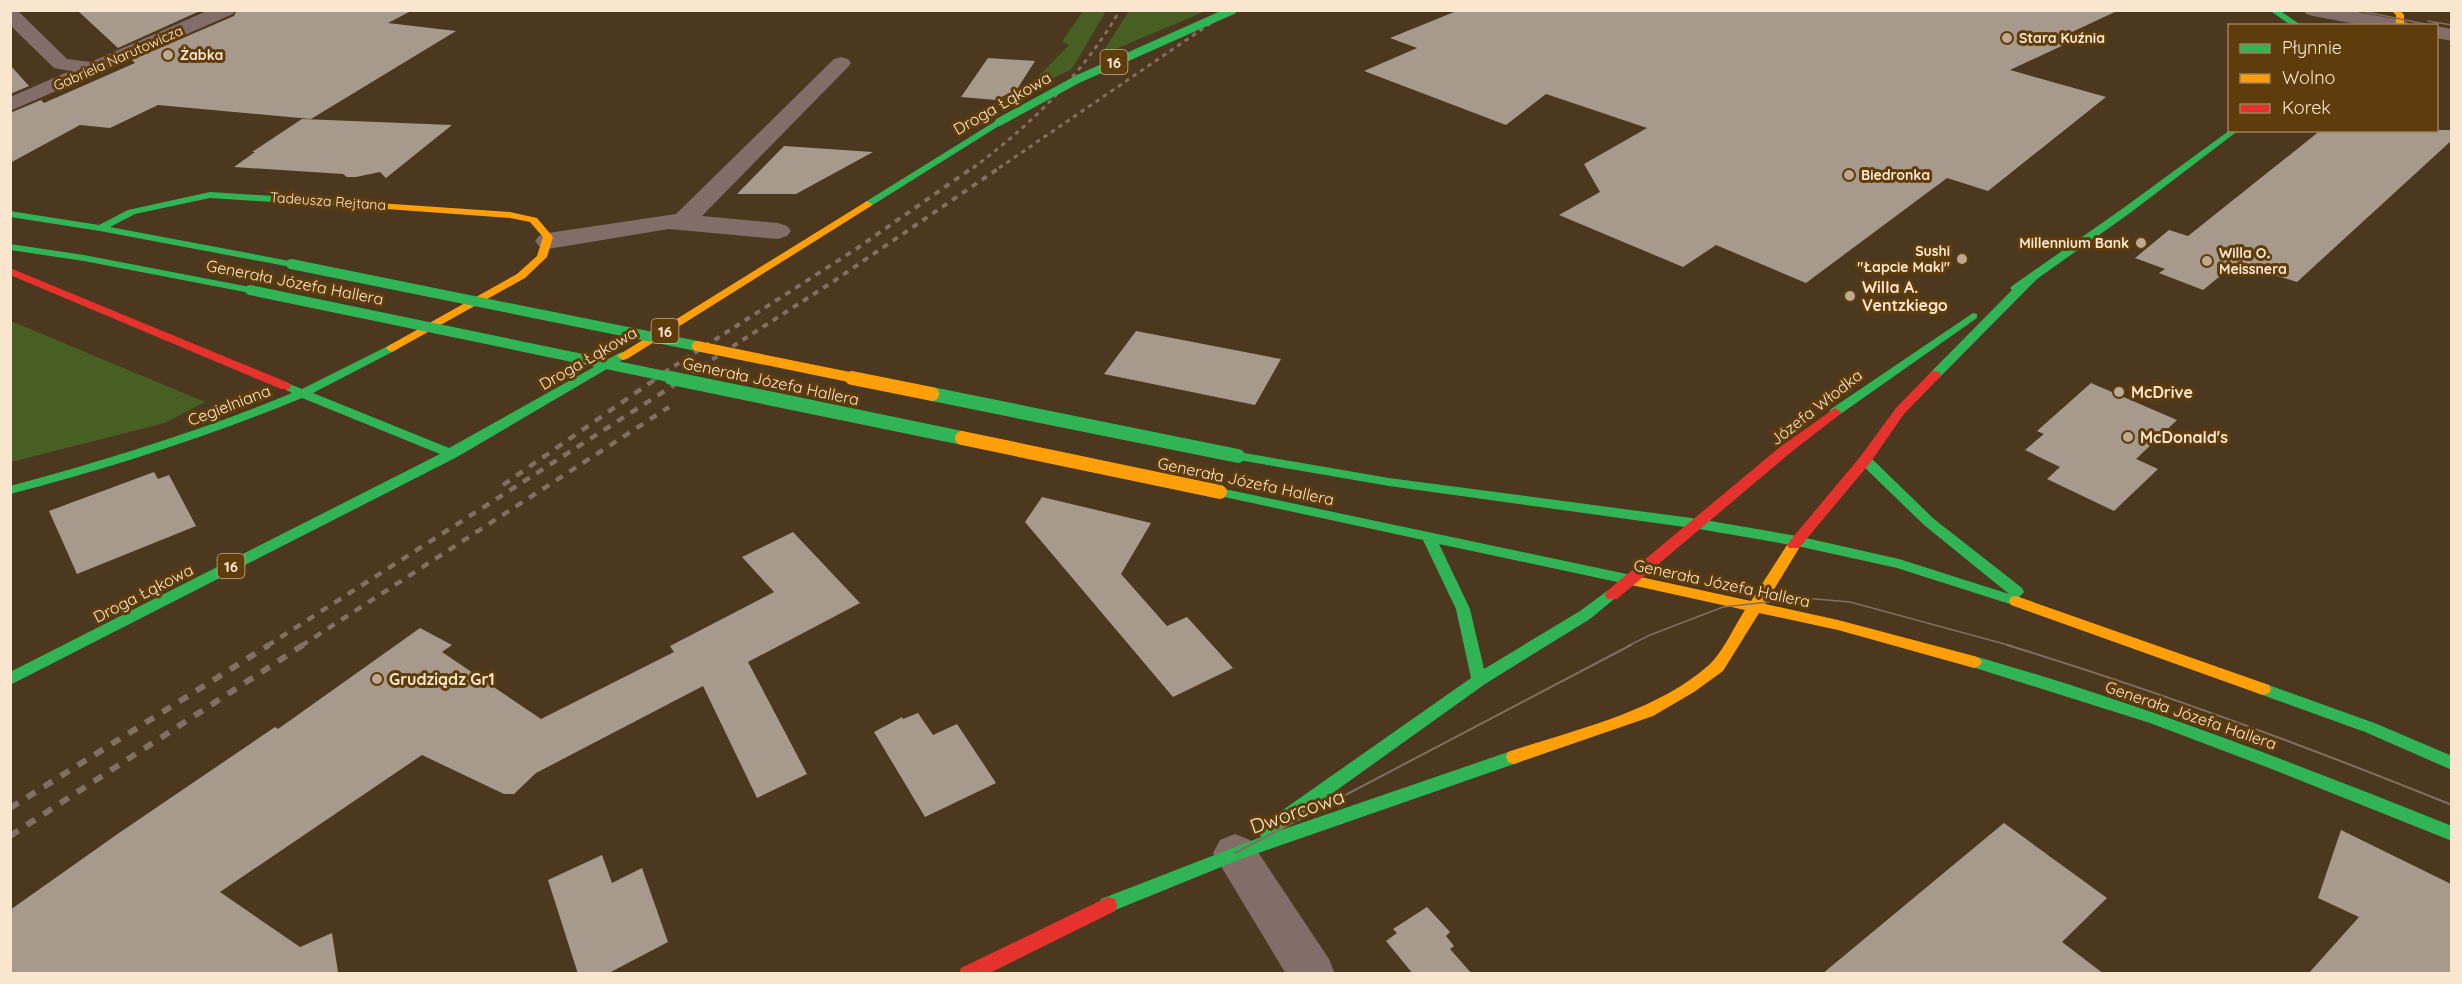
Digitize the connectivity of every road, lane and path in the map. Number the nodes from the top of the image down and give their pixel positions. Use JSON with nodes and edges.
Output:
{"nodes":[{"id":1,"x":226,"y":10,"type":"edge"},
{"id":2,"x":1233,"y":10,"type":"edge"},
{"id":3,"x":2273,"y":10,"type":"edge"},
{"id":4,"x":2313,"y":10,"type":"edge"},
{"id":5,"x":2395,"y":10,"type":"edge"},
{"id":6,"x":10,"y":14,"type":"edge"},
{"id":7,"x":2295,"y":24,"type":"edge"},
{"id":8,"x":2389,"y":24,"type":"edge"},
{"id":9,"x":2400,"y":24,"type":"edge"},
{"id":10,"x":842,"y":63,"type":"dead end"},
{"id":11,"x":93,"y":68,"type":"junction"},
{"id":12,"x":10,"y":105,"type":"edge"},
{"id":13,"x":2232,"y":132,"type":"edge"},
{"id":14,"x":10,"y":214,"type":"edge"},
{"id":15,"x":681,"y":223,"type":"junction"},
{"id":16,"x":99,"y":228,"type":"junction"},
{"id":17,"x":778,"y":231,"type":"dead end"},
{"id":18,"x":548,"y":241,"type":"junction"},
{"id":19,"x":10,"y":247,"type":"edge"},
{"id":20,"x":10,"y":271,"type":"edge"},
{"id":21,"x":2033,"y":276,"type":"junction"},
{"id":22,"x":306,"y":393,"type":"junction"},
{"id":23,"x":452,"y":454,"type":"junction"},
{"id":24,"x":1865,"y":460,"type":"junction"},
{"id":25,"x":10,"y":490,"type":"edge"},
{"id":26,"x":1700,"y":524,"type":"junction"},
{"id":27,"x":1428,"y":535,"type":"junction"},
{"id":28,"x":1797,"y":541,"type":"junction"},
{"id":29,"x":1632,"y":580,"type":"junction"},
{"id":30,"x":2035,"y":607,"type":"junction"},
{"id":31,"x":1756,"y":608,"type":"junction"},
{"id":32,"x":10,"y":679,"type":"edge"},
{"id":33,"x":1479,"y":680,"type":"junction"},
{"id":34,"x":2451,"y":764,"type":"edge"},
{"id":35,"x":2451,"y":834,"type":"edge"},
{"id":36,"x":1235,"y":853,"type":"junction"},
{"id":37,"x":968,"y":974,"type":"edge"},
{"id":38,"x":1312,"y":974,"type":"edge"}],
"edges":[{"from":1,"to":11,"type":"street","name":"Gabriela Narutowicza"},
{"from":2,"to":23,"type":"main road","name":"Droga Łąkowa","number":"16","bridge":true},
{"from":3,"to":7,"type":"main road"},
{"from":4,"to":8,"type":"street"},
{"from":5,"to":9,"type":"main road"},
{"from":6,"to":11,"type":"street"},
{"from":10,"to":15,"type":"street"},
{"from":11,"to":12,"type":"street","name":"Gabriela Narutowicza"},
{"from":13,"to":21,"type":"main road","name":"Józefa Włodka"},
{"from":14,"to":16,"type":"main road","name":"Generała Józefa Hallera"},
{"from":15,"to":17,"type":"street"},
{"from":15,"to":18,"type":"street"},
{"from":16,"to":18,"type":"main road","name":"Tadeusza Rejtana"},
{"from":16,"to":26,"type":"main road","name":"Generała Józefa Hallera","bridge":true},
{"from":18,"to":22,"type":"main road"},
{"from":19,"to":27,"type":"main road","name":"Generała Józefa Hallera","bridge":true},
{"from":20,"to":22,"type":"main road"},
{"from":21,"to":24,"type":"main road","name":"Józefa Włodka"},
{"from":21,"to":26,"type":"main road","name":"Józefa Włodka"},
{"from":22,"to":23,"type":"main road"},
{"from":22,"to":25,"type":"main road","name":"Cegielniana"},
{"from":23,"to":32,"type":"main road","name":"Droga Łąkowa","number":"16"},
{"from":24,"to":28,"type":"main road","name":"Józefa Włodka"},
{"from":24,"to":30,"type":"main road"},
{"from":26,"to":28,"type":"main road","name":"Generała Józefa Hallera"},
{"from":26,"to":29,"type":"main road","name":"Józefa Włodka"},
{"from":27,"to":29,"type":"main road","name":"Generała Józefa Hallera"},
{"from":27,"to":33,"type":"main road"},
{"from":28,"to":30,"type":"main road","name":"Generała Józefa Hallera"},
{"from":28,"to":31,"type":"main road","name":"Józefa Włodka"},
{"from":29,"to":31,"type":"main road","name":"Generała Józefa Hallera"},
{"from":29,"to":33,"type":"main road","name":"Dworcowa"},
{"from":30,"to":34,"type":"main road","name":"Generała Józefa Hallera"},
{"from":31,"to":35,"type":"main road","name":"Generała Józefa Hallera"},
{"from":31,"to":36,"type":"main road","name":"Dworcowa"},
{"from":33,"to":36,"type":"main road","name":"Dworcowa"},
{"from":36,"to":37,"type":"main road"},
{"from":36,"to":38,"type":"street"}]}
